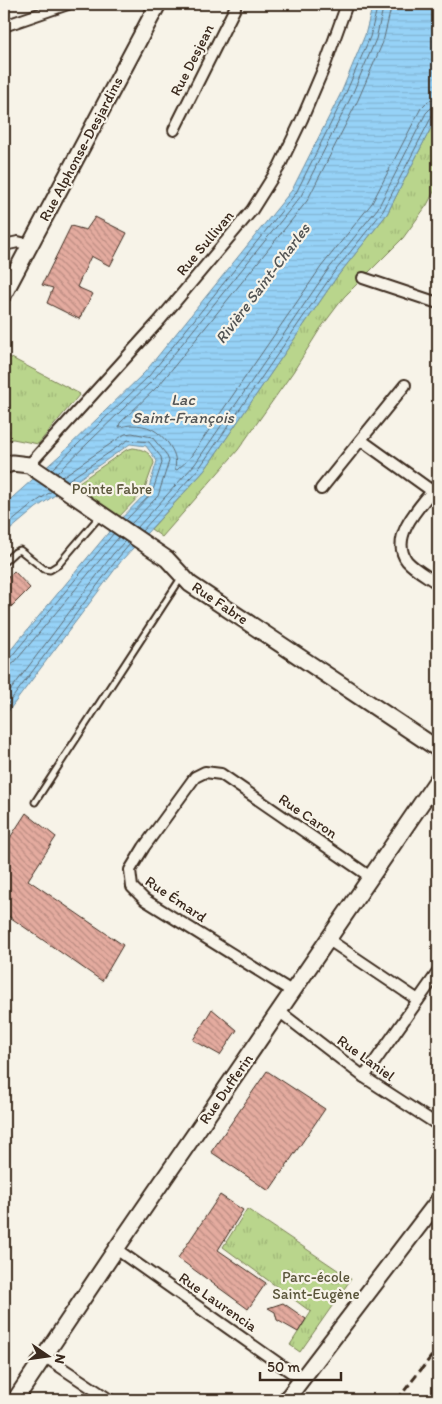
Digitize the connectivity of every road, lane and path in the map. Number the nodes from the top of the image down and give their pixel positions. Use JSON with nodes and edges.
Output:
{"nodes":[{"id":1,"x":68,"y":4,"type":"edge"},
{"id":2,"x":158,"y":4,"type":"edge"},
{"id":3,"x":235,"y":4,"type":"edge"},
{"id":4,"x":347,"y":4,"type":"edge"},
{"id":5,"x":4,"y":26,"type":"edge"},
{"id":6,"x":174,"y":130,"type":"dead end"},
{"id":7,"x":4,"y":245,"type":"edge"},
{"id":8,"x":30,"y":245,"type":"junction"},
{"id":9,"x":363,"y":278,"type":"dead end"},
{"id":10,"x":4,"y":294,"type":"edge"},
{"id":11,"x":438,"y":303,"type":"edge"},
{"id":12,"x":405,"y":386,"type":"dead end"},
{"id":13,"x":361,"y":440,"type":"junction"},
{"id":14,"x":29,"y":465,"type":"junction"},
{"id":15,"x":4,"y":466,"type":"edge"},
{"id":16,"x":435,"y":488,"type":"edge"},
{"id":17,"x":321,"y":489,"type":"dead end"},
{"id":18,"x":106,"y":519,"type":"junction"},
{"id":19,"x":4,"y":562,"type":"edge"},
{"id":20,"x":182,"y":575,"type":"junction"},
{"id":21,"x":438,"y":584,"type":"edge"},
{"id":22,"x":438,"y":749,"type":"edge"},
{"id":23,"x":227,"y":779,"type":"joint"},
{"id":24,"x":438,"y":779,"type":"edge"},
{"id":25,"x":35,"y":802,"type":"dead end"},
{"id":26,"x":372,"y":878,"type":"junction"},
{"id":27,"x":329,"y":940,"type":"junction"},
{"id":28,"x":438,"y":972,"type":"edge"},
{"id":29,"x":293,"y":992,"type":"junction"},
{"id":30,"x":418,"y":1000,"type":"junction"},
{"id":31,"x":280,"y":1012,"type":"junction"},
{"id":32,"x":364,"y":1077,"type":"junction"},
{"id":33,"x":438,"y":1126,"type":"edge"},
{"id":34,"x":438,"y":1201,"type":"edge"},
{"id":35,"x":116,"y":1249,"type":"junction"},
{"id":36,"x":44,"y":1356,"type":"junction"},
{"id":37,"x":302,"y":1380,"type":"junction"},
{"id":38,"x":14,"y":1400,"type":"edge"},
{"id":39,"x":110,"y":1400,"type":"edge"},
{"id":40,"x":286,"y":1400,"type":"edge"}],
"edges":[{"from":1,"to":5,"type":"street"},
{"from":2,"to":8,"type":"street","name":"Rue Alphonse-Desjardins"},
{"from":3,"to":6,"type":"street","name":"Rue Desjean"},
{"from":4,"to":14,"type":"street","name":"Rue Sullivan"},
{"from":7,"to":8,"type":"street"},
{"from":8,"to":10,"type":"street","name":"Rue Alphonse-Desjardins"},
{"from":9,"to":11,"type":"street"},
{"from":12,"to":13,"type":"street"},
{"from":13,"to":16,"type":"street"},
{"from":13,"to":17,"type":"street"},
{"from":14,"to":15,"type":"street"},
{"from":14,"to":18,"type":"street","name":"Rue Fabre"},
{"from":16,"to":21,"type":"street"},
{"from":18,"to":19,"type":"lane"},
{"from":18,"to":20,"type":"street","name":"Rue Fabre"},
{"from":20,"to":22,"type":"street","name":"Rue Fabre"},
{"from":20,"to":25,"type":"lane"},
{"from":23,"to":26,"type":"street","name":"Rue Caron"},
{"from":23,"to":29,"type":"street","name":"Rue Émard"},
{"from":24,"to":26,"type":"street","name":"Rue Dufferin"},
{"from":26,"to":27,"type":"street","name":"Rue Dufferin"},
{"from":27,"to":29,"type":"street","name":"Rue Dufferin"},
{"from":27,"to":30,"type":"street"},
{"from":28,"to":30,"type":"street"},
{"from":29,"to":31,"type":"street","name":"Rue Dufferin"},
{"from":30,"to":32,"type":"street"},
{"from":31,"to":32,"type":"street","name":"Rue Laniel"},
{"from":31,"to":35,"type":"street","name":"Rue Dufferin"},
{"from":32,"to":33,"type":"street","name":"Rue Laniel"},
{"from":34,"to":37,"type":"street"},
{"from":35,"to":36,"type":"street","name":"Rue Dufferin"},
{"from":35,"to":37,"type":"street","name":"Rue Laurencia"},
{"from":36,"to":38,"type":"street","name":"Rue Dufferin"},
{"from":36,"to":39,"type":"street"},
{"from":37,"to":40,"type":"street"}]}
